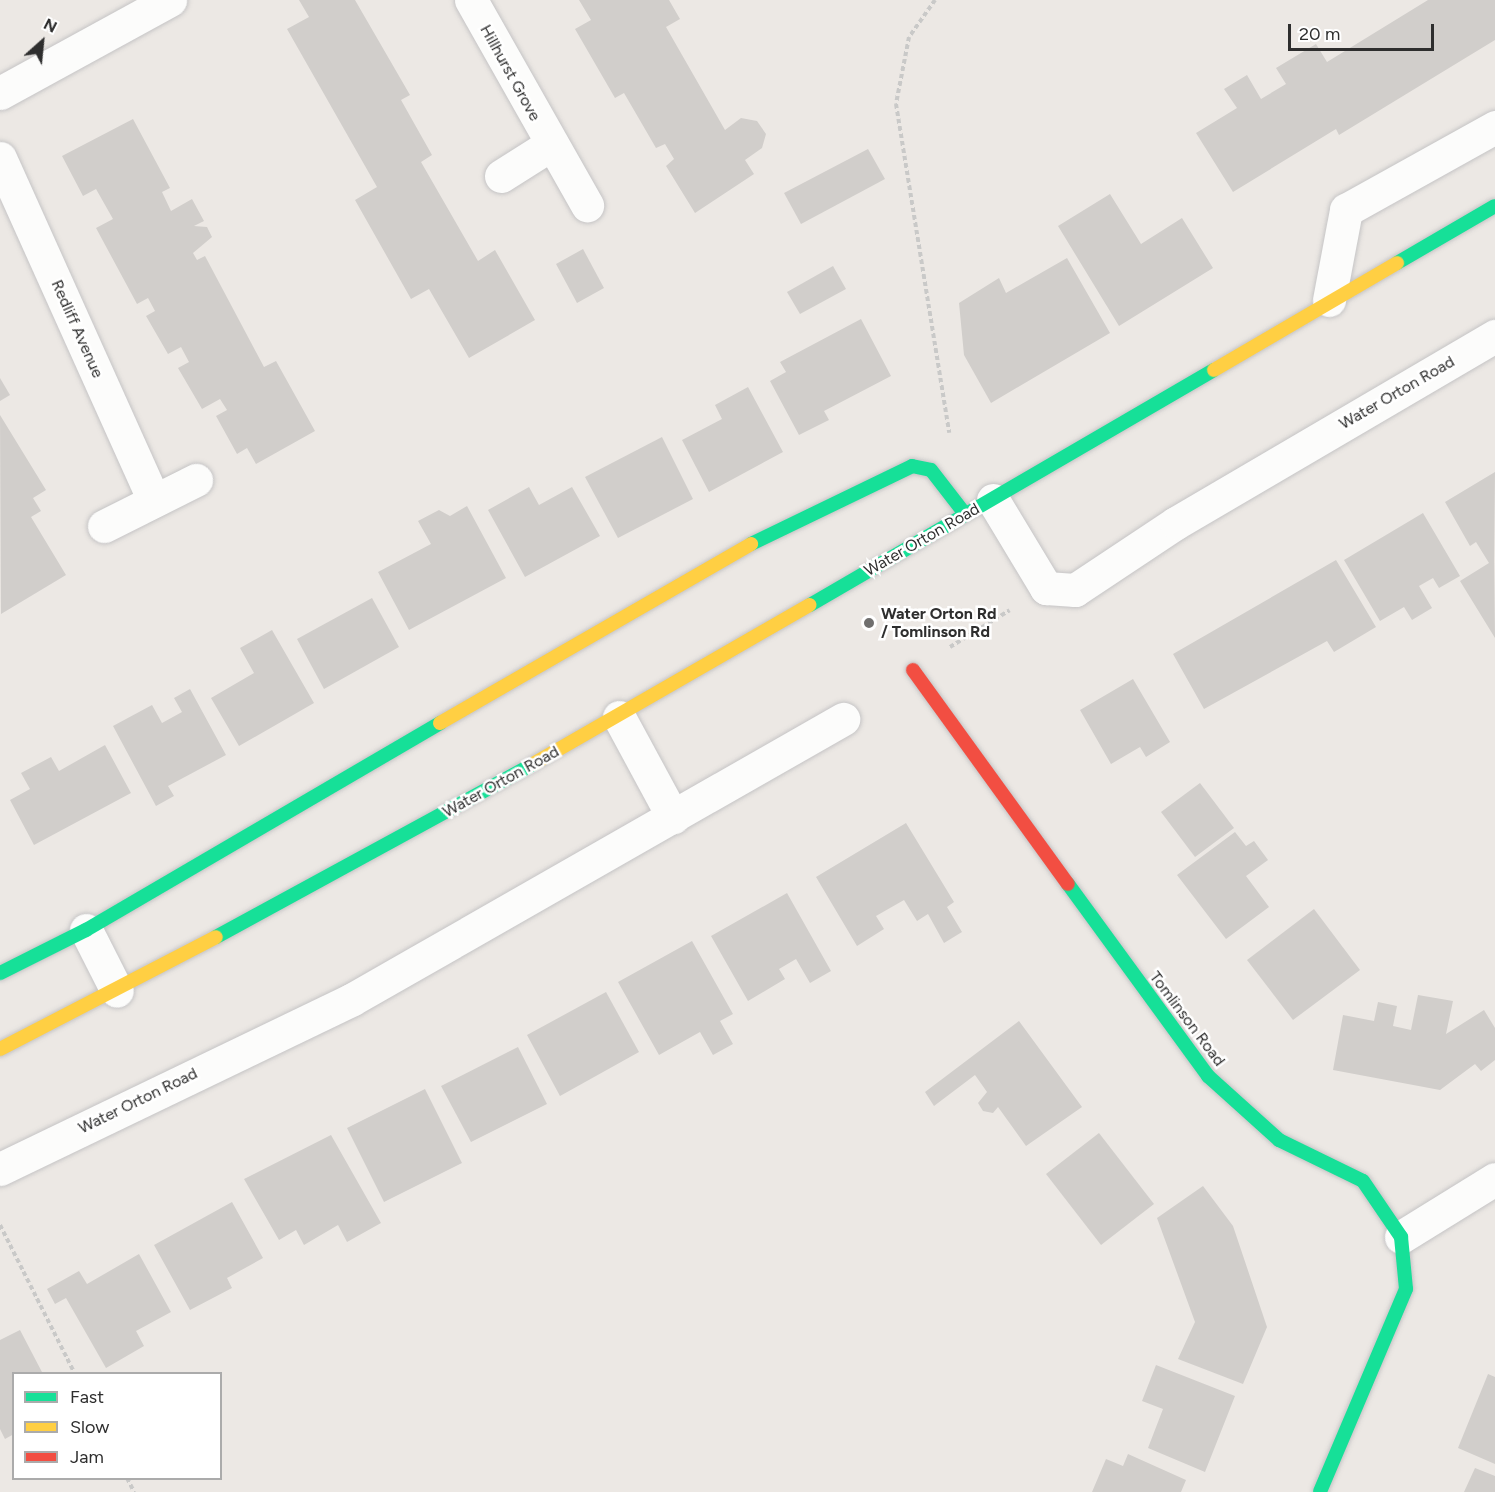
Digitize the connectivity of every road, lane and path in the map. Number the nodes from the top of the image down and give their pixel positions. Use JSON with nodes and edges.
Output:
{"nodes":[{"id":1,"x":170,"y":0,"type":"edge"},
{"id":2,"x":471,"y":0,"type":"edge"},
{"id":3,"x":935,"y":0,"type":"edge"},
{"id":4,"x":0,"y":93,"type":"edge"},
{"id":5,"x":1495,"y":127,"type":"edge"},
{"id":6,"x":550,"y":145,"type":"junction"},
{"id":7,"x":0,"y":158,"type":"edge"},
{"id":8,"x":501,"y":176,"type":"dead end"},
{"id":9,"x":587,"y":205,"type":"dead end"},
{"id":10,"x":1495,"y":206,"type":"edge"},
{"id":11,"x":1329,"y":300,"type":"junction"},
{"id":12,"x":1495,"y":336,"type":"edge"},
{"id":13,"x":931,"y":470,"type":"junction"},
{"id":14,"x":196,"y":480,"type":"dead end"},
{"id":15,"x":154,"y":500,"type":"junction"},
{"id":16,"x":993,"y":500,"type":"junction"},
{"id":17,"x":965,"y":514,"type":"junction"},
{"id":18,"x":104,"y":526,"type":"dead end"},
{"id":19,"x":1046,"y":588,"type":"junction"},
{"id":20,"x":913,"y":670,"type":"joint"},
{"id":21,"x":619,"y":717,"type":"junction"},
{"id":22,"x":843,"y":719,"type":"dead end"},
{"id":23,"x":673,"y":817,"type":"junction"},
{"id":24,"x":86,"y":930,"type":"junction"},
{"id":25,"x":0,"y":973,"type":"edge"},
{"id":26,"x":117,"y":991,"type":"junction"},
{"id":27,"x":0,"y":1049,"type":"edge"},
{"id":28,"x":0,"y":1169,"type":"edge"},
{"id":29,"x":1495,"y":1179,"type":"edge"},
{"id":30,"x":0,"y":1226,"type":"edge"},
{"id":31,"x":1401,"y":1236,"type":"junction"},
{"id":32,"x":74,"y":1372,"type":"edge"},
{"id":33,"x":1320,"y":1492,"type":"edge"}],
"edges":[{"from":1,"to":4,"type":"street"},
{"from":2,"to":6,"type":"street","name":"Hillhurst Grove"},
{"from":3,"to":13,"type":"path"},
{"from":5,"to":11,"type":"street"},
{"from":6,"to":8,"type":"street"},
{"from":6,"to":9,"type":"street","name":"Hillhurst Grove"},
{"from":7,"to":15,"type":"street","name":"Redliff Avenue"},
{"from":10,"to":11,"type":"street","name":"Water Orton Road"},
{"from":11,"to":16,"type":"street","name":"Water Orton Road"},
{"from":12,"to":19,"type":"street","name":"Water Orton Road"},
{"from":13,"to":17,"type":"street"},
{"from":13,"to":24,"type":"street"},
{"from":14,"to":15,"type":"street"},
{"from":15,"to":18,"type":"street"},
{"from":16,"to":17,"type":"street","name":"Water Orton Road"},
{"from":16,"to":19,"type":"street","name":"Water Orton Road"},
{"from":17,"to":21,"type":"street","name":"Water Orton Road"},
{"from":19,"to":20,"type":"path"},
{"from":20,"to":31,"type":"street","name":"Tomlinson Road"},
{"from":21,"to":23,"type":"street"},
{"from":21,"to":26,"type":"street","name":"Water Orton Road"},
{"from":22,"to":23,"type":"street","name":"Water Orton Road"},
{"from":23,"to":28,"type":"street","name":"Water Orton Road"},
{"from":24,"to":25,"type":"street"},
{"from":24,"to":26,"type":"street"},
{"from":26,"to":27,"type":"street","name":"Water Orton Road"},
{"from":29,"to":31,"type":"street"},
{"from":30,"to":32,"type":"path"},
{"from":31,"to":33,"type":"street","name":"Tomlinson Road"}]}
